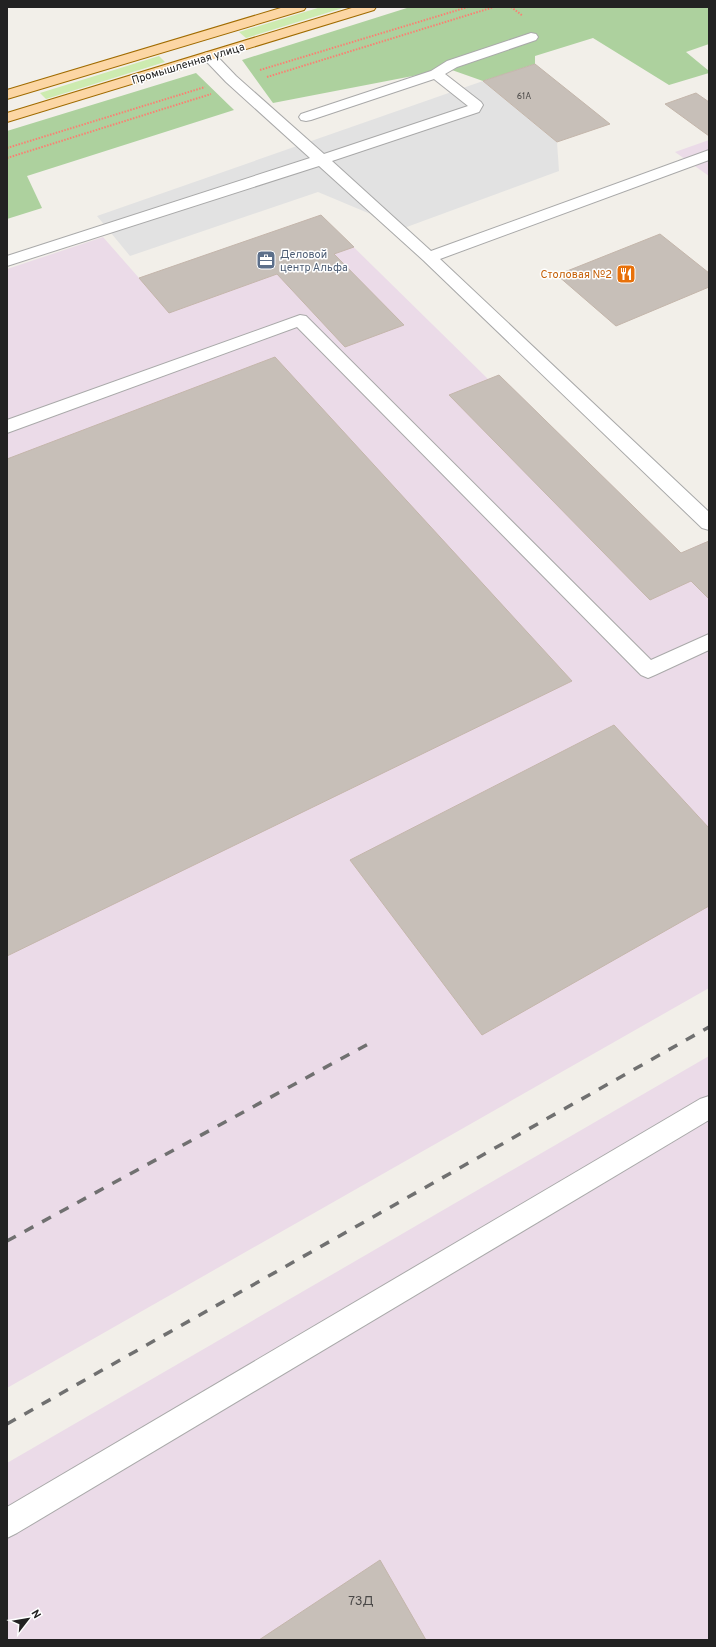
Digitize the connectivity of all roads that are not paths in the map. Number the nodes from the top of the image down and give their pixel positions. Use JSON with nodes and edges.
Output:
{"nodes":[{"id":1,"x":299,"y":7,"type":"edge"},
{"id":2,"x":369,"y":7,"type":"edge"},
{"id":3,"x":531,"y":37,"type":"dead end"},
{"id":4,"x":191,"y":40,"type":"junction"},
{"id":5,"x":209,"y":56,"type":"junction"},
{"id":6,"x":436,"y":74,"type":"junction"},
{"id":7,"x":7,"y":95,"type":"edge"},
{"id":8,"x":306,"y":117,"type":"dead end"},
{"id":9,"x":7,"y":118,"type":"edge"},
{"id":10,"x":709,"y":155,"type":"edge"},
{"id":11,"x":321,"y":160,"type":"junction"},
{"id":12,"x":429,"y":257,"type":"junction"},
{"id":13,"x":7,"y":261,"type":"edge"},
{"id":14,"x":7,"y":427,"type":"edge"},
{"id":15,"x":709,"y":523,"type":"edge"},
{"id":16,"x":709,"y":641,"type":"edge"},
{"id":17,"x":709,"y":1107,"type":"edge"},
{"id":18,"x":7,"y":1523,"type":"edge"}],
"edges":[{"from":1,"to":4,"type":"main road","name":"Промышленная улица"},
{"from":2,"to":5,"type":"main road","name":"Промышленная улица"},
{"from":3,"to":6,"type":"lane"},
{"from":4,"to":5,"type":"main road"},
{"from":4,"to":7,"type":"main road","name":"Промышленная улица"},
{"from":5,"to":9,"type":"main road","name":"Промышленная улица"},
{"from":5,"to":11,"type":"lane"},
{"from":6,"to":8,"type":"lane"},
{"from":6,"to":11,"type":"lane"},
{"from":10,"to":12,"type":"lane"},
{"from":11,"to":12,"type":"lane"},
{"from":11,"to":13,"type":"lane"},
{"from":12,"to":15,"type":"lane"},
{"from":14,"to":16,"type":"lane"},
{"from":17,"to":18,"type":"lane"}]}
